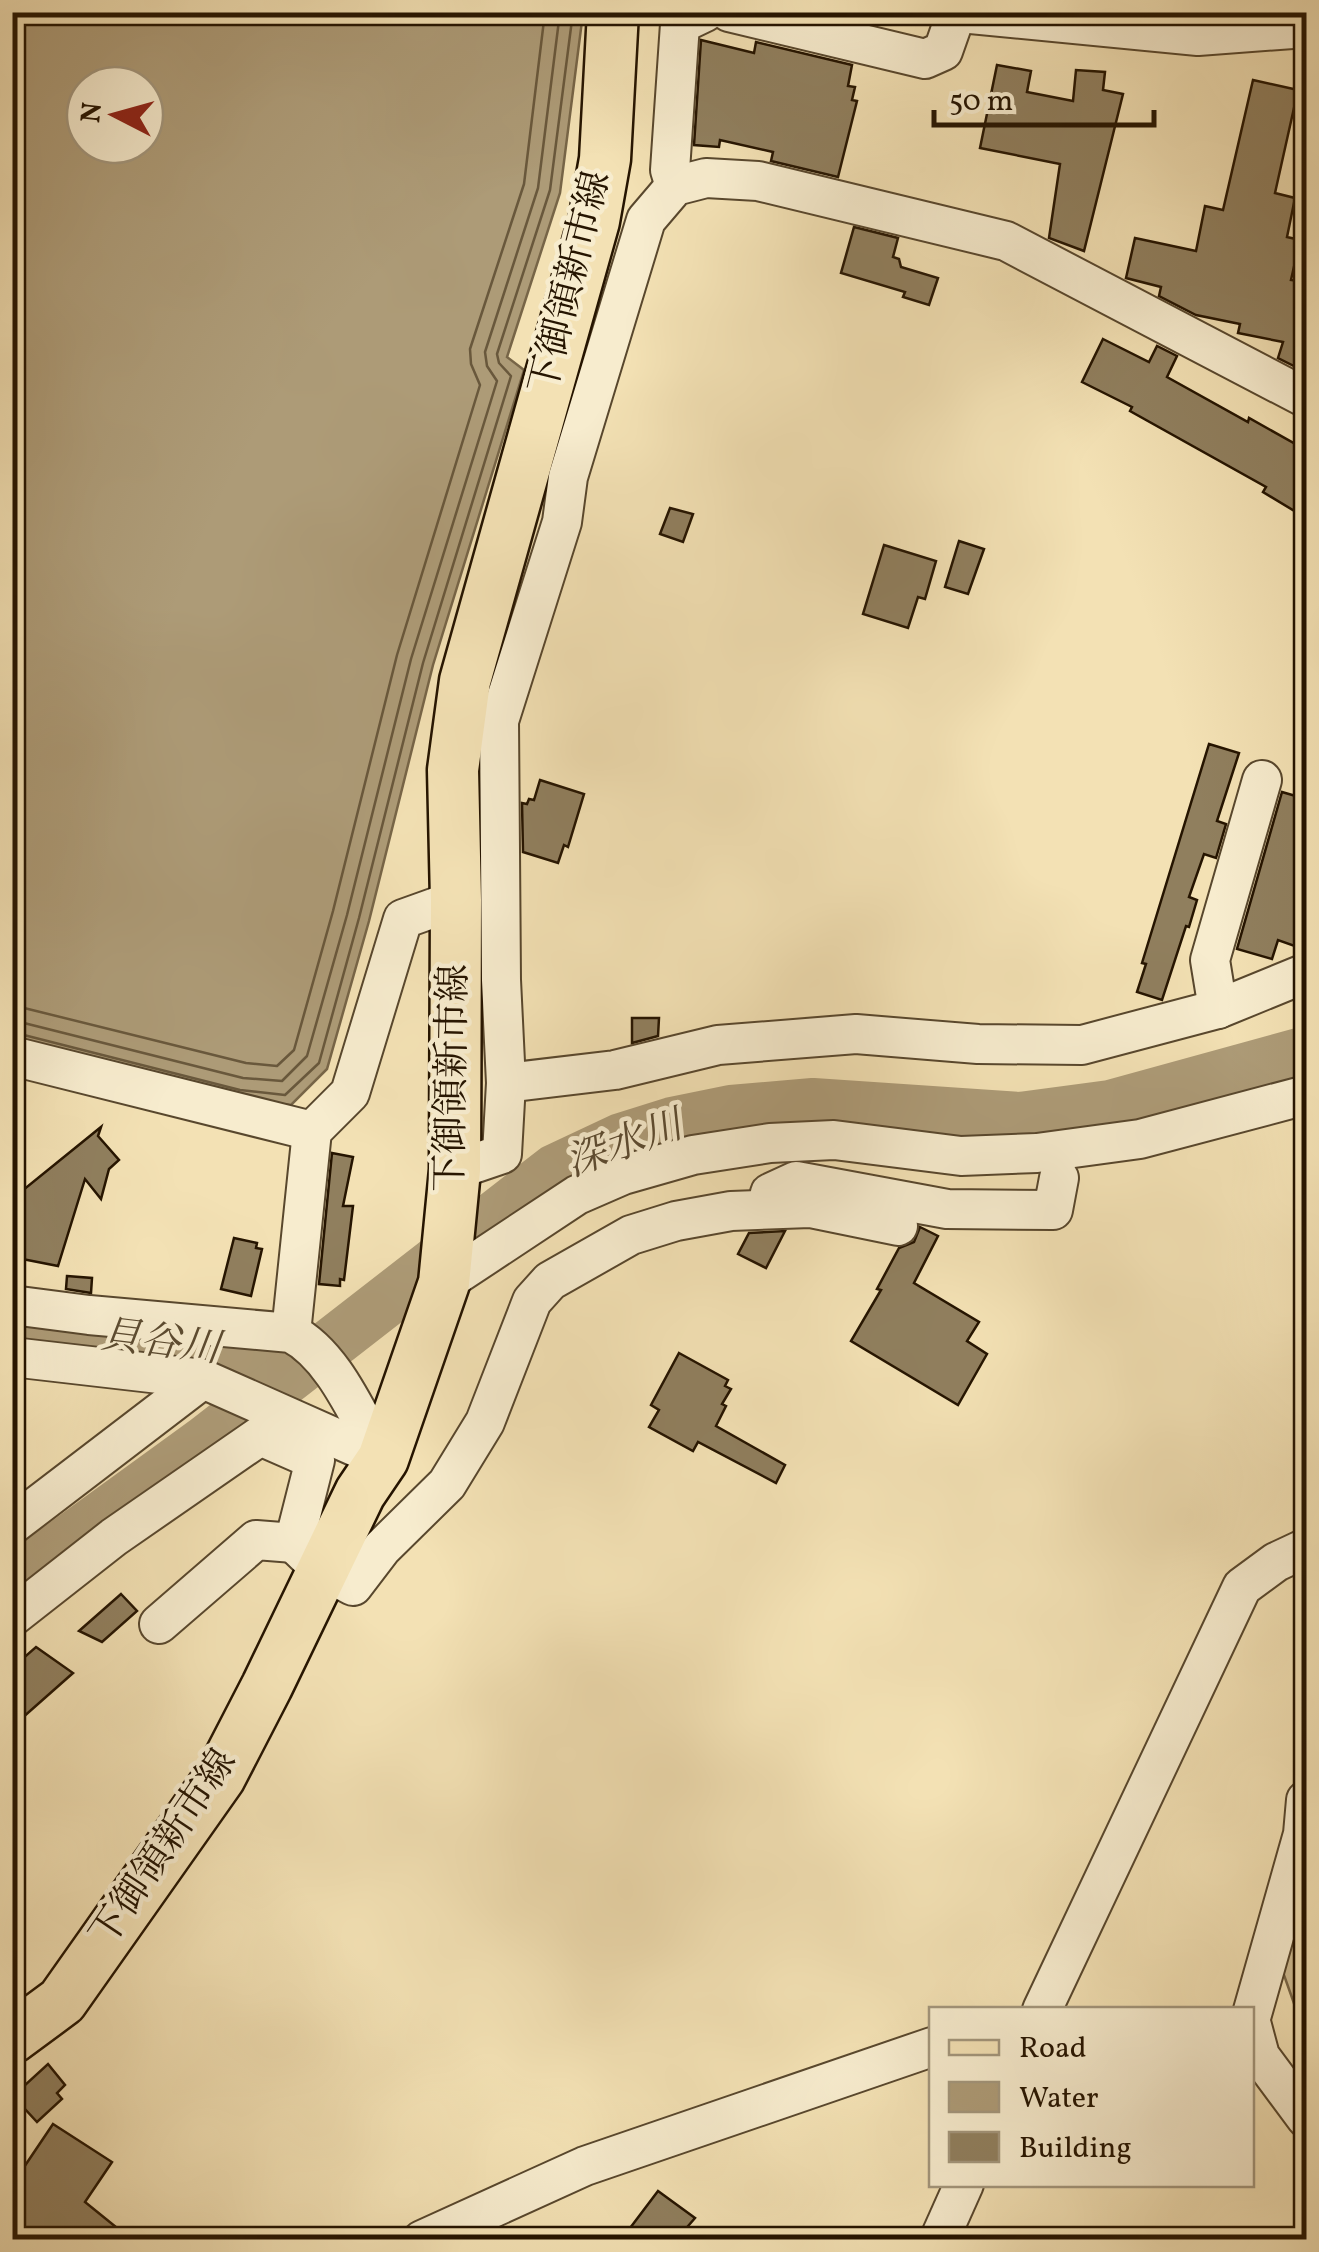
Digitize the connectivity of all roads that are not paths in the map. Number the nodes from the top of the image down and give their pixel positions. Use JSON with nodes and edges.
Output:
{"nodes":[{"id":1,"x":613,"y":12,"type":"edge"},
{"id":2,"x":705,"y":12,"type":"edge"},
{"id":3,"x":729,"y":12,"type":"edge"},
{"id":4,"x":953,"y":13,"type":"edge"},
{"id":5,"x":1199,"y":24,"type":"edge"},
{"id":6,"x":1306,"y":28,"type":"edge"},
{"id":7,"x":675,"y":186,"type":"junction"},
{"id":8,"x":1306,"y":398,"type":"edge"},
{"id":9,"x":1262,"y":780,"type":"dead end"},
{"id":10,"x":456,"y":900,"type":"junction"},
{"id":11,"x":1306,"y":973,"type":"edge"},
{"id":12,"x":1218,"y":1009,"type":"junction"},
{"id":13,"x":12,"y":1056,"type":"edge"},
{"id":14,"x":506,"y":1083,"type":"junction"},
{"id":15,"x":1306,"y":1095,"type":"edge"},
{"id":16,"x":312,"y":1131,"type":"junction"},
{"id":17,"x":1140,"y":1139,"type":"junction"},
{"id":18,"x":980,"y":1156,"type":"junction"},
{"id":19,"x":455,"y":1170,"type":"junction"},
{"id":20,"x":1065,"y":1199,"type":"junction"},
{"id":21,"x":766,"y":1210,"type":"junction"},
{"id":22,"x":898,"y":1226,"type":"dead end"},
{"id":23,"x":444,"y":1283,"type":"junction"},
{"id":24,"x":12,"y":1305,"type":"edge"},
{"id":25,"x":310,"y":1349,"type":"junction"},
{"id":26,"x":12,"y":1356,"type":"edge"},
{"id":27,"x":217,"y":1386,"type":"junction"},
{"id":28,"x":383,"y":1459,"type":"junction"},
{"id":29,"x":12,"y":1525,"type":"edge"},
{"id":30,"x":1306,"y":1548,"type":"edge"},
{"id":31,"x":308,"y":1556,"type":"junction"},
{"id":32,"x":12,"y":1617,"type":"edge"},
{"id":33,"x":159,"y":1624,"type":"dead end"},
{"id":34,"x":1306,"y":1800,"type":"edge"},
{"id":35,"x":1043,"y":2007,"type":"edge"},
{"id":36,"x":1254,"y":2007,"type":"edge"},
{"id":37,"x":1254,"y":2034,"type":"edge"},
{"id":38,"x":12,"y":2038,"type":"edge"},
{"id":39,"x":929,"y":2049,"type":"edge"},
{"id":40,"x":1306,"y":2118,"type":"edge"},
{"id":41,"x":963,"y":2187,"type":"edge"},
{"id":42,"x":422,"y":2240,"type":"edge"},
{"id":43,"x":939,"y":2240,"type":"edge"}],
"edges":[{"from":1,"to":10,"type":"main road","name":"下御領新市線"},
{"from":2,"to":7,"type":"street"},
{"from":3,"to":4,"type":"street"},
{"from":4,"to":5,"type":"street"},
{"from":5,"to":6,"type":"street"},
{"from":7,"to":8,"type":"street"},
{"from":7,"to":14,"type":"street"},
{"from":9,"to":12,"type":"street"},
{"from":10,"to":16,"type":"street"},
{"from":10,"to":19,"type":"main road","name":"下御領新市線"},
{"from":11,"to":12,"type":"street"},
{"from":12,"to":14,"type":"street"},
{"from":13,"to":16,"type":"street"},
{"from":14,"to":19,"type":"street"},
{"from":15,"to":17,"type":"street"},
{"from":16,"to":25,"type":"street"},
{"from":17,"to":18,"type":"street"},
{"from":17,"to":20,"type":"street"},
{"from":18,"to":20,"type":"street"},
{"from":18,"to":23,"type":"street"},
{"from":19,"to":23,"type":"main road","name":"下御領新市線"},
{"from":20,"to":21,"type":"street"},
{"from":21,"to":22,"type":"street"},
{"from":21,"to":31,"type":"street"},
{"from":23,"to":28,"type":"main road","name":"下御領新市線"},
{"from":24,"to":25,"type":"street"},
{"from":25,"to":28,"type":"street"},
{"from":26,"to":27,"type":"street"},
{"from":27,"to":28,"type":"street"},
{"from":27,"to":29,"type":"street"},
{"from":28,"to":31,"type":"main road","name":"下御領新市線"},
{"from":30,"to":35,"type":"street"},
{"from":31,"to":32,"type":"street"},
{"from":31,"to":33,"type":"street"},
{"from":31,"to":38,"type":"main road","name":"下御領新市線"},
{"from":34,"to":36,"type":"street"},
{"from":37,"to":40,"type":"street"},
{"from":39,"to":42,"type":"street"},
{"from":41,"to":43,"type":"street"}]}
